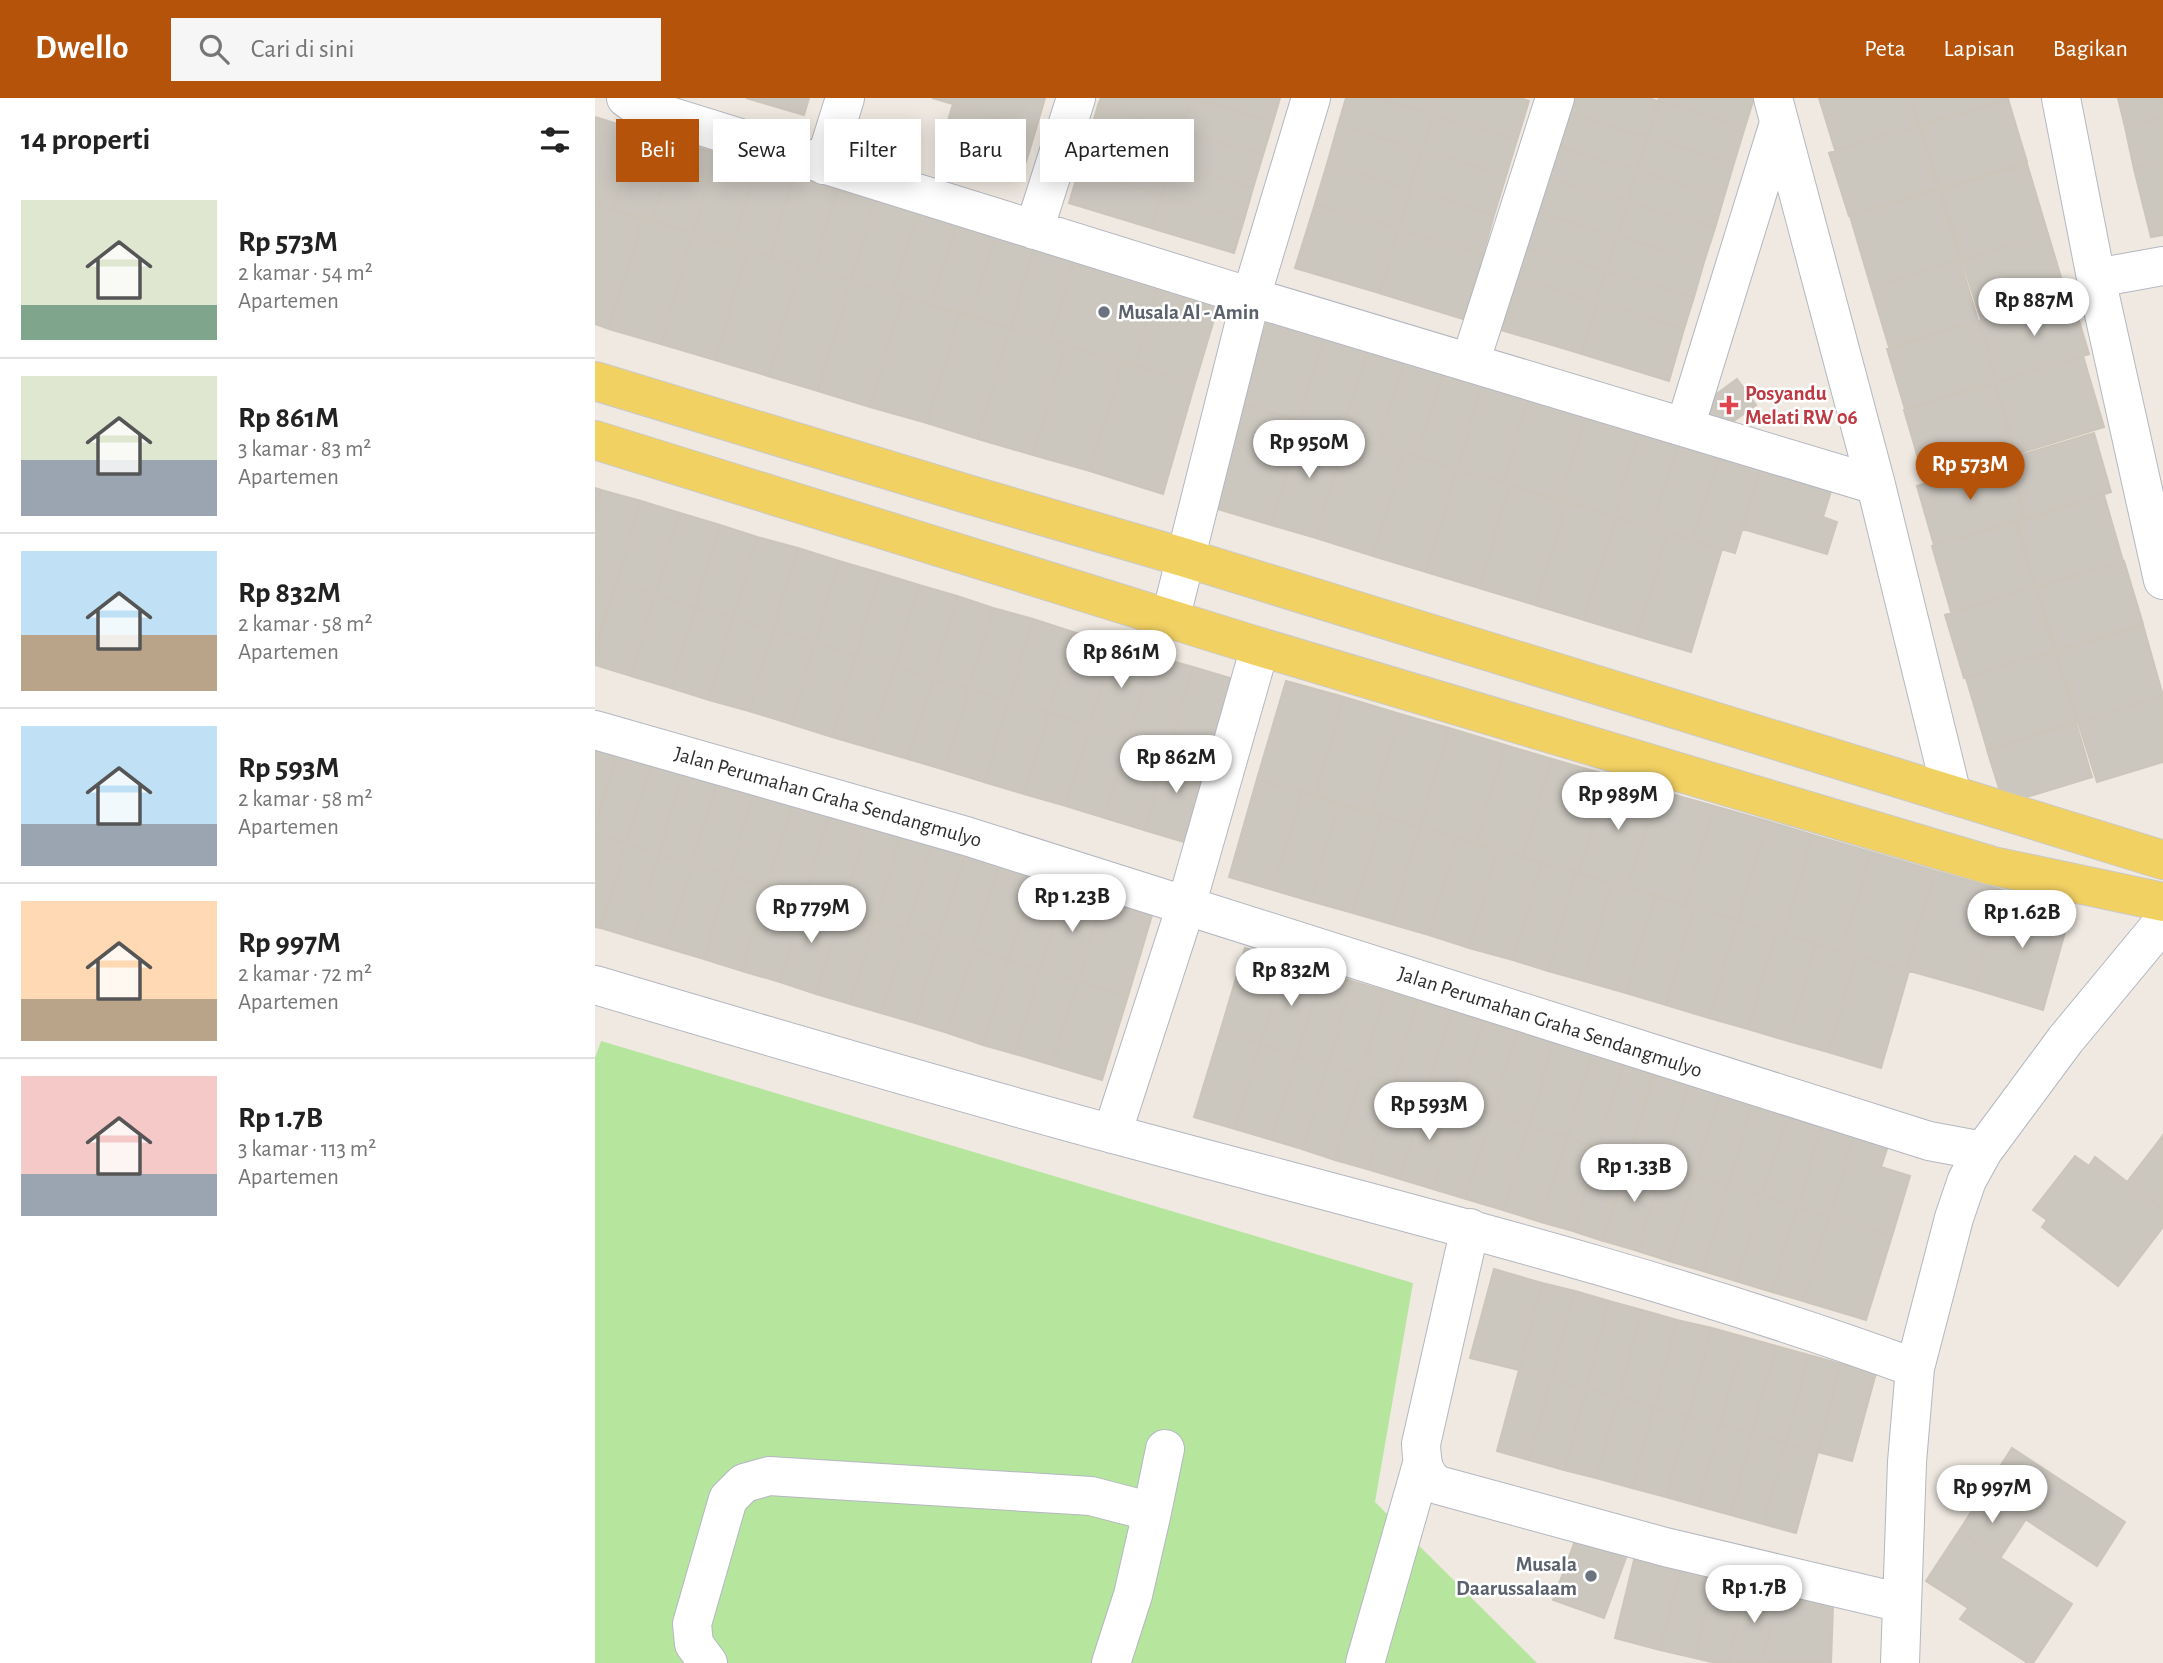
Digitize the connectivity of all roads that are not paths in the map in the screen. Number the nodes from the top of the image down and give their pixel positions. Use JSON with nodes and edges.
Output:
{"nodes":[{"id":1,"x":626,"y":98,"type":"edge"},
{"id":2,"x":845,"y":98,"type":"edge"},
{"id":3,"x":1076,"y":98,"type":"edge"},
{"id":4,"x":1311,"y":98,"type":"edge"},
{"id":5,"x":1555,"y":98,"type":"edge"},
{"id":6,"x":2061,"y":98,"type":"edge"},
{"id":7,"x":1776,"y":110,"type":"edge"},
{"id":8,"x":838,"y":119,"type":"edge"},
{"id":9,"x":824,"y":165,"type":"edge"},
{"id":10,"x":879,"y":182,"type":"edge"},
{"id":11,"x":1034,"y":230,"type":"junction"},
{"id":12,"x":2163,"y":266,"type":"edge"},
{"id":13,"x":2096,"y":278,"type":"junction"},
{"id":14,"x":1251,"y":296,"type":"junction"},
{"id":15,"x":1470,"y":363,"type":"junction"},
{"id":16,"x":595,"y":381,"type":"edge"},
{"id":17,"x":1685,"y":427,"type":"junction"},
{"id":18,"x":595,"y":440,"type":"edge"},
{"id":19,"x":1876,"y":485,"type":"junction"},
{"id":20,"x":1186,"y":558,"type":"junction"},
{"id":21,"x":2163,"y":580,"type":"edge"},
{"id":22,"x":1170,"y":620,"type":"junction"},
{"id":23,"x":1260,"y":647,"type":"junction"},
{"id":24,"x":595,"y":730,"type":"edge"},
{"id":25,"x":1831,"y":758,"type":"junction"},
{"id":26,"x":1952,"y":795,"type":"junction"},
{"id":27,"x":1817,"y":813,"type":"junction"},
{"id":28,"x":2163,"y":860,"type":"edge"},
{"id":29,"x":2163,"y":902,"type":"edge"},
{"id":30,"x":1186,"y":906,"type":"junction"},
{"id":31,"x":2163,"y":922,"type":"edge"},
{"id":32,"x":595,"y":985,"type":"edge"},
{"id":33,"x":1112,"y":1134,"type":"junction"},
{"id":34,"x":1983,"y":1152,"type":"junction"},
{"id":35,"x":1470,"y":1228,"type":"junction"},
{"id":36,"x":1915,"y":1368,"type":"junction"},
{"id":37,"x":1165,"y":1449,"type":"dead end"},
{"id":38,"x":1422,"y":1464,"type":"junction"},
{"id":39,"x":1153,"y":1512,"type":"junction"},
{"id":40,"x":1902,"y":1603,"type":"junction"},
{"id":41,"x":708,"y":1663,"type":"edge"},
{"id":42,"x":1111,"y":1663,"type":"edge"},
{"id":43,"x":1365,"y":1663,"type":"edge"},
{"id":44,"x":1900,"y":1663,"type":"edge"}],
"edges":[{"from":1,"to":9,"type":"street"},
{"from":2,"to":8,"type":"street"},
{"from":3,"to":11,"type":"street"},
{"from":4,"to":14,"type":"street"},
{"from":5,"to":15,"type":"street"},
{"from":6,"to":13,"type":"street"},
{"from":7,"to":17,"type":"street"},
{"from":7,"to":19,"type":"street"},
{"from":10,"to":11,"type":"street"},
{"from":11,"to":14,"type":"street"},
{"from":12,"to":13,"type":"street"},
{"from":13,"to":21,"type":"street"},
{"from":14,"to":15,"type":"street"},
{"from":14,"to":20,"type":"street"},
{"from":15,"to":17,"type":"street"},
{"from":16,"to":20,"type":"main road"},
{"from":17,"to":19,"type":"street"},
{"from":18,"to":22,"type":"main road"},
{"from":19,"to":26,"type":"street"},
{"from":20,"to":22,"type":"street"},
{"from":20,"to":25,"type":"main road"},
{"from":22,"to":23,"type":"main road"},
{"from":23,"to":27,"type":"main road"},
{"from":23,"to":30,"type":"street"},
{"from":24,"to":30,"type":"street","name":"Jalan Perumahan Graha Sendangmulyo"},
{"from":25,"to":26,"type":"main road"},
{"from":25,"to":27,"type":"main road"},
{"from":26,"to":28,"type":"main road"},
{"from":27,"to":29,"type":"main road"},
{"from":30,"to":33,"type":"street"},
{"from":30,"to":34,"type":"street","name":"Jalan Perumahan Graha Sendangmulyo"},
{"from":31,"to":34,"type":"street"},
{"from":32,"to":33,"type":"street"},
{"from":33,"to":35,"type":"street"},
{"from":34,"to":36,"type":"street"},
{"from":35,"to":36,"type":"street"},
{"from":35,"to":38,"type":"street"},
{"from":36,"to":40,"type":"street"},
{"from":37,"to":39,"type":"street"},
{"from":38,"to":40,"type":"street"},
{"from":38,"to":43,"type":"street"},
{"from":39,"to":41,"type":"street"},
{"from":39,"to":42,"type":"street"},
{"from":40,"to":44,"type":"street"}]}
